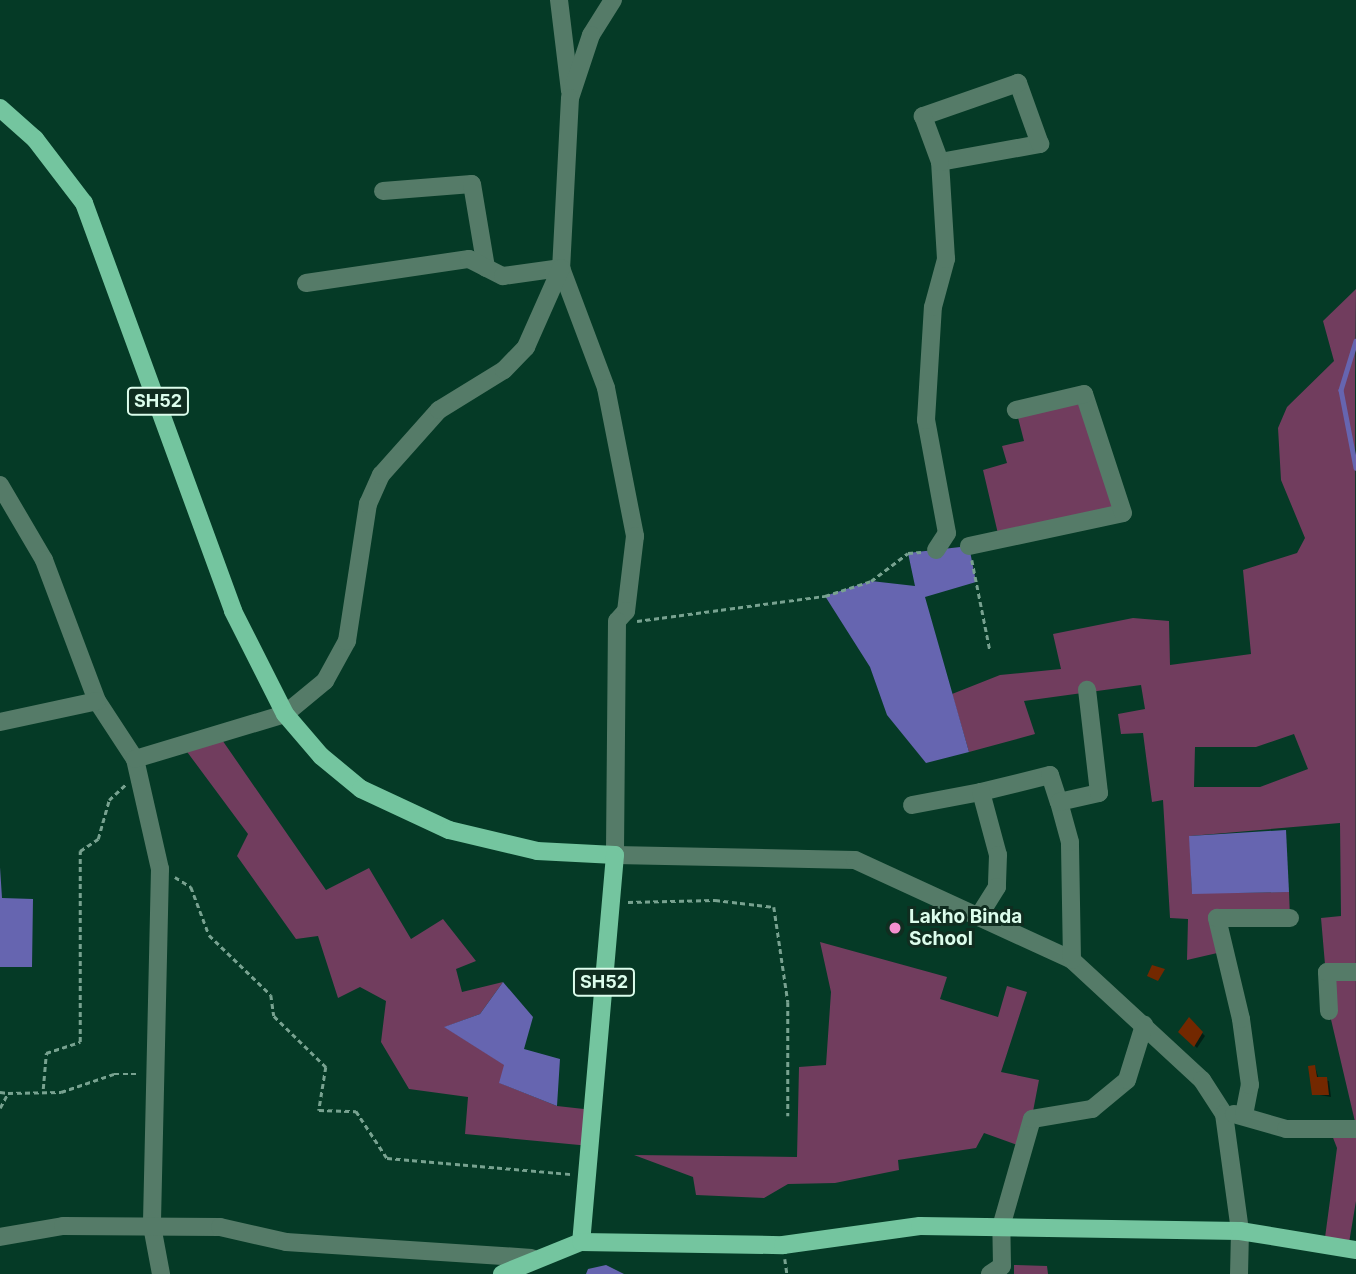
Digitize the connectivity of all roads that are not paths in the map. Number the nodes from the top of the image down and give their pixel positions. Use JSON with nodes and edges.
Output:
{"nodes":[{"id":1,"x":559,"y":0,"type":"edge"},
{"id":2,"x":613,"y":0,"type":"edge"},
{"id":3,"x":570,"y":98,"type":"junction"},
{"id":4,"x":0,"y":108,"type":"edge"},
{"id":5,"x":940,"y":162,"type":"junction"},
{"id":6,"x":383,"y":191,"type":"dead end"},
{"id":7,"x":486,"y":268,"type":"junction"},
{"id":8,"x":561,"y":268,"type":"junction"},
{"id":9,"x":306,"y":284,"type":"dead end"},
{"id":10,"x":1016,"y":410,"type":"dead end"},
{"id":11,"x":0,"y":485,"type":"edge"},
{"id":12,"x":969,"y":546,"type":"dead end"},
{"id":13,"x":936,"y":550,"type":"dead end"},
{"id":14,"x":1087,"y":690,"type":"dead end"},
{"id":15,"x":97,"y":701,"type":"junction"},
{"id":16,"x":285,"y":714,"type":"junction"},
{"id":17,"x":0,"y":722,"type":"edge"},
{"id":18,"x":136,"y":765,"type":"junction"},
{"id":19,"x":981,"y":792,"type":"junction"},
{"id":20,"x":1059,"y":802,"type":"junction"},
{"id":21,"x":912,"y":805,"type":"dead end"},
{"id":22,"x":615,"y":855,"type":"junction"},
{"id":23,"x":980,"y":914,"type":"junction"},
{"id":24,"x":1290,"y":918,"type":"dead end"},
{"id":25,"x":1073,"y":960,"type":"junction"},
{"id":26,"x":1356,"y":972,"type":"edge"},
{"id":27,"x":1329,"y":1011,"type":"dead end"},
{"id":28,"x":1144,"y":1025,"type":"junction"},
{"id":29,"x":1224,"y":1114,"type":"junction"},
{"id":30,"x":1244,"y":1115,"type":"junction"},
{"id":31,"x":1356,"y":1129,"type":"edge"},
{"id":32,"x":152,"y":1226,"type":"junction"},
{"id":33,"x":1001,"y":1227,"type":"junction"},
{"id":34,"x":1240,"y":1231,"type":"junction"},
{"id":35,"x":0,"y":1237,"type":"edge"},
{"id":36,"x":581,"y":1242,"type":"junction"},
{"id":37,"x":1356,"y":1250,"type":"edge"},
{"id":38,"x":531,"y":1258,"type":"junction"},
{"id":39,"x":161,"y":1274,"type":"edge"},
{"id":40,"x":502,"y":1274,"type":"edge"},
{"id":41,"x":990,"y":1274,"type":"edge"},
{"id":42,"x":1239,"y":1274,"type":"edge"}],
"edges":[{"from":1,"to":3,"type":"street"},
{"from":2,"to":3,"type":"street","name":"SH52","number":"SH52"},
{"from":3,"to":8,"type":"street","name":"SH52","number":"SH52"},
{"from":4,"to":16,"type":"main road","name":"SH52","number":"SH52"},
{"from":5,"to":5,"type":"street"},
{"from":5,"to":13,"type":"street"},
{"from":6,"to":7,"type":"street"},
{"from":7,"to":8,"type":"street"},
{"from":7,"to":9,"type":"street"},
{"from":8,"to":16,"type":"street"},
{"from":8,"to":22,"type":"street","name":"SH52","number":"SH52"},
{"from":10,"to":12,"type":"street"},
{"from":11,"to":15,"type":"street"},
{"from":14,"to":20,"type":"street"},
{"from":15,"to":17,"type":"street"},
{"from":15,"to":18,"type":"street"},
{"from":16,"to":18,"type":"street"},
{"from":16,"to":22,"type":"main road","name":"SH52","number":"SH52"},
{"from":18,"to":32,"type":"street"},
{"from":19,"to":20,"type":"street"},
{"from":19,"to":21,"type":"street"},
{"from":19,"to":23,"type":"street"},
{"from":20,"to":25,"type":"street"},
{"from":22,"to":23,"type":"street"},
{"from":22,"to":36,"type":"main road","name":"SH52","number":"SH52"},
{"from":23,"to":25,"type":"street"},
{"from":24,"to":30,"type":"street"},
{"from":25,"to":28,"type":"street"},
{"from":26,"to":27,"type":"street"},
{"from":28,"to":29,"type":"street"},
{"from":28,"to":33,"type":"street"},
{"from":29,"to":30,"type":"street"},
{"from":29,"to":34,"type":"street"},
{"from":30,"to":31,"type":"street"},
{"from":32,"to":35,"type":"street"},
{"from":32,"to":38,"type":"street"},
{"from":32,"to":39,"type":"street"},
{"from":33,"to":34,"type":"main road"},
{"from":33,"to":36,"type":"main road"},
{"from":33,"to":41,"type":"street"},
{"from":34,"to":37,"type":"main road"},
{"from":34,"to":42,"type":"street"},
{"from":36,"to":38,"type":"main road"},
{"from":38,"to":40,"type":"main road"}]}
